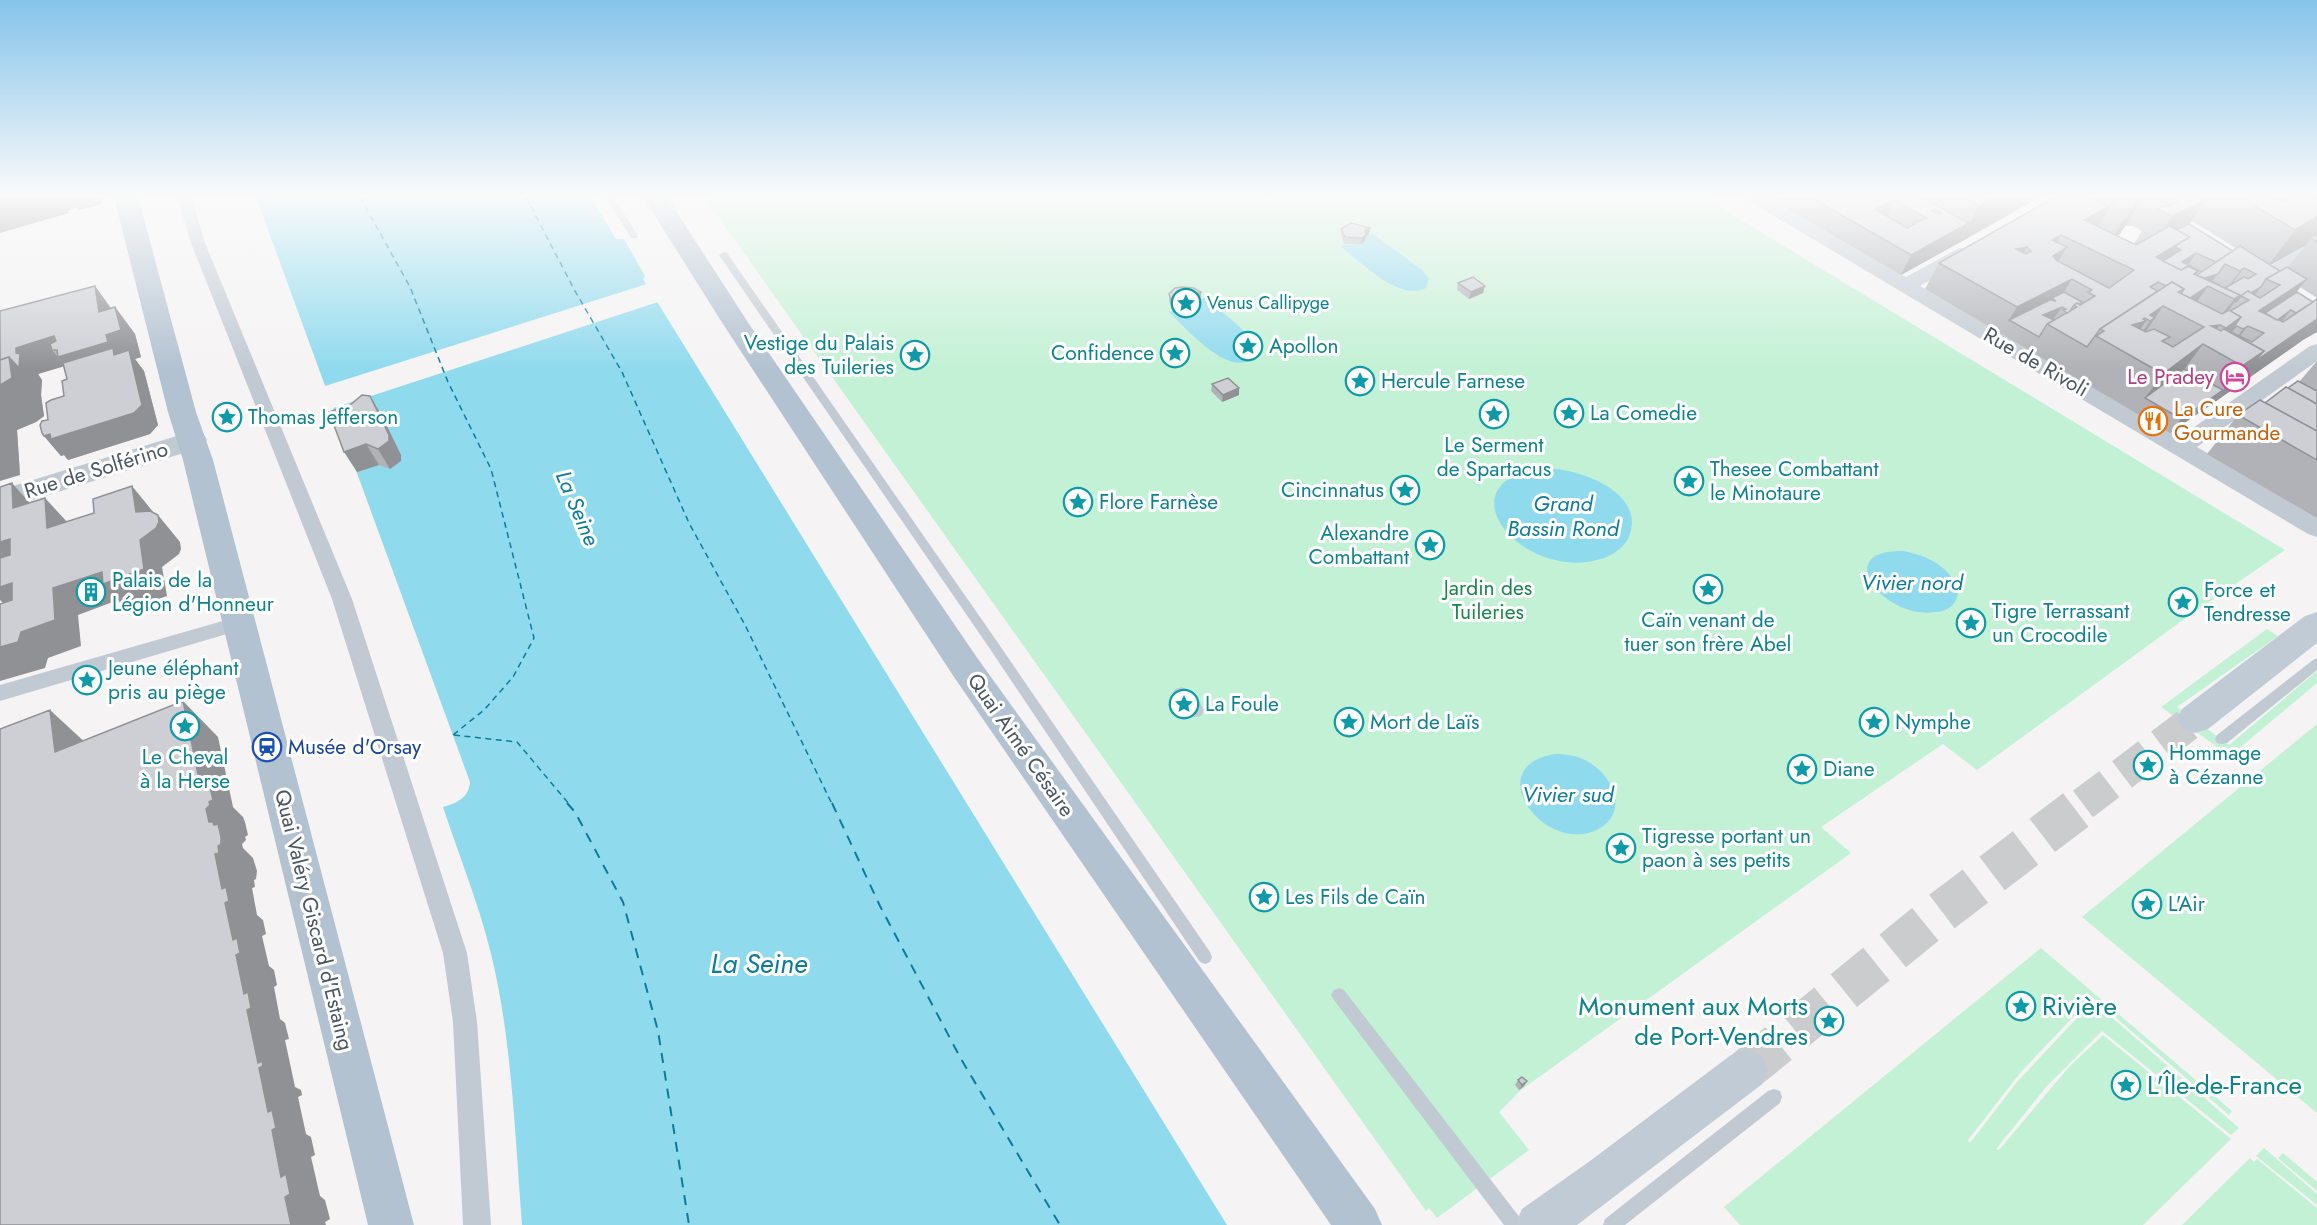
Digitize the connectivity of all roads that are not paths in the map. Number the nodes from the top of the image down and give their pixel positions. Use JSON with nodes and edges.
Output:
{"nodes":[{"id":1,"x":141,"y":254,"type":"edge"},
{"id":2,"x":203,"y":254,"type":"edge"},
{"id":3,"x":692,"y":254,"type":"edge"},
{"id":4,"x":1852,"y":254,"type":"edge"},
{"id":5,"x":1962,"y":254,"type":"edge"},
{"id":6,"x":2304,"y":254,"type":"edge"},
{"id":7,"x":724,"y":255,"type":"dead end"},
{"id":8,"x":2247,"y":265,"type":"edge"},
{"id":9,"x":2266,"y":277,"type":"junction"},
{"id":10,"x":1905,"y":286,"type":"junction"},
{"id":11,"x":2287,"y":290,"type":"edge"},
{"id":12,"x":2317,"y":351,"type":"edge"},
{"id":13,"x":193,"y":440,"type":"junction"},
{"id":14,"x":2181,"y":447,"type":"junction"},
{"id":15,"x":0,"y":500,"type":"edge"},
{"id":16,"x":2317,"y":528,"type":"edge"},
{"id":17,"x":240,"y":623,"type":"junction"},
{"id":18,"x":2317,"y":625,"type":"edge"},
{"id":19,"x":2317,"y":663,"type":"edge"},
{"id":20,"x":0,"y":693,"type":"edge"},
{"id":21,"x":2209,"y":729,"type":"joint"},
{"id":22,"x":1205,"y":957,"type":"dead end"},
{"id":23,"x":1339,"y":995,"type":"dead end"},
{"id":24,"x":1760,"y":1084,"type":"joint"},
{"id":25,"x":391,"y":1225,"type":"edge"},
{"id":26,"x":477,"y":1225,"type":"edge"},
{"id":27,"x":1359,"y":1225,"type":"edge"},
{"id":28,"x":1515,"y":1225,"type":"edge"},
{"id":29,"x":1538,"y":1225,"type":"edge"},
{"id":30,"x":1611,"y":1225,"type":"edge"}],
"edges":[{"from":1,"to":13,"type":"main road","name":"Quai Valéry Giscard d'Estaing"},
{"from":2,"to":26,"type":"street"},
{"from":3,"to":27,"type":"main road","name":"Quai Aimé Césaire"},
{"from":4,"to":10,"type":"street","name":"Rue de Rivoli"},
{"from":5,"to":10,"type":"street"},
{"from":6,"to":9,"type":"street"},
{"from":7,"to":22,"type":"lane","name":"Quai Aimé Césaire"},
{"from":8,"to":9,"type":"street"},
{"from":9,"to":11,"type":"street"},
{"from":10,"to":14,"type":"street","name":"Rue de Rivoli"},
{"from":12,"to":14,"type":"street"},
{"from":13,"to":15,"type":"street","name":"Rue de Solférino"},
{"from":13,"to":17,"type":"main road","name":"Quai Valéry Giscard d'Estaing"},
{"from":14,"to":16,"type":"street","name":"Rue de Rivoli"},
{"from":17,"to":20,"type":"street"},
{"from":17,"to":25,"type":"main road","name":"Quai Valéry Giscard d'Estaing"},
{"from":18,"to":21,"type":"main road"},
{"from":19,"to":21,"type":"lane"},
{"from":23,"to":28,"type":"lane"},
{"from":24,"to":29,"type":"main road"},
{"from":24,"to":30,"type":"lane"}]}
